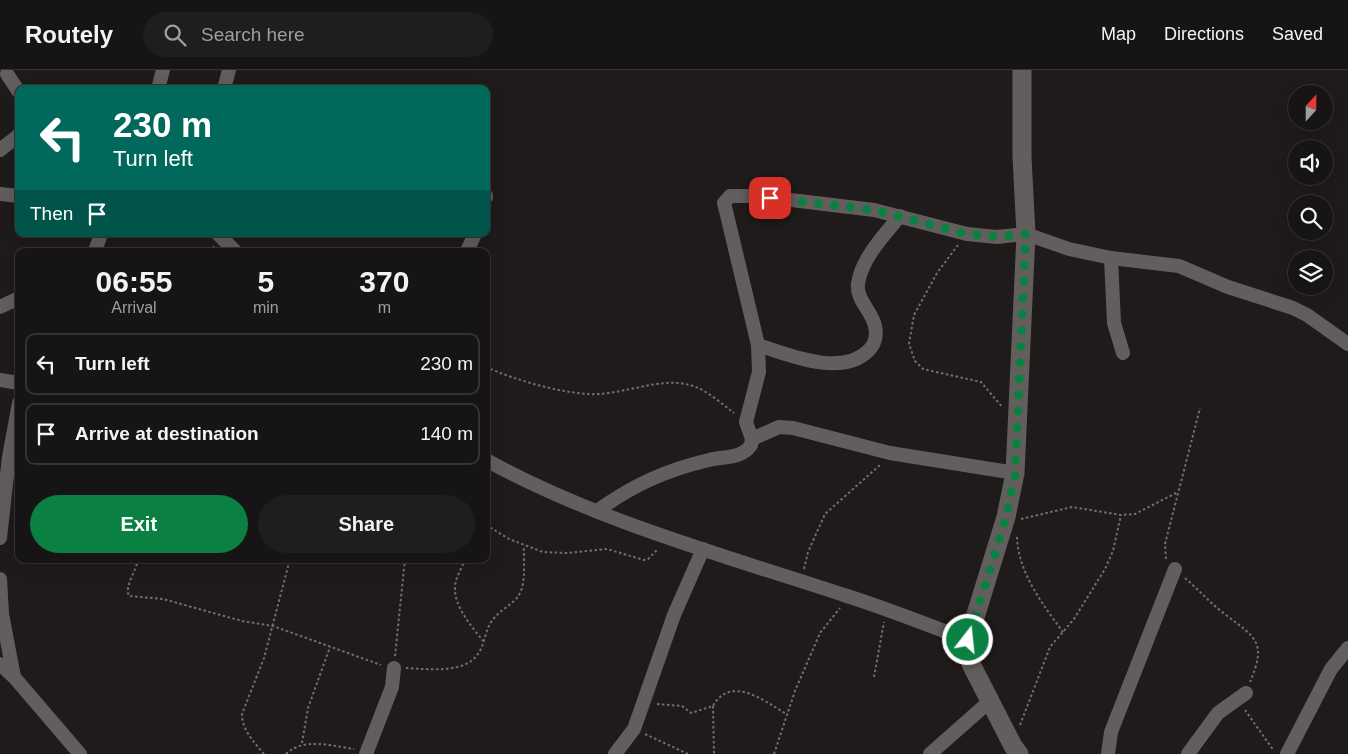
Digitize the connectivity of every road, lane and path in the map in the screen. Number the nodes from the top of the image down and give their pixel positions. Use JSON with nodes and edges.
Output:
{"nodes":[{"id":1,"x":163,"y":70,"type":"edge"},
{"id":2,"x":229,"y":70,"type":"edge"},
{"id":3,"x":1022,"y":70,"type":"edge"},
{"id":4,"x":7,"y":74,"type":"edge"},
{"id":5,"x":159,"y":85,"type":"edge"},
{"id":6,"x":225,"y":85,"type":"edge"},
{"id":7,"x":15,"y":86,"type":"edge"},
{"id":8,"x":15,"y":138,"type":"edge"},
{"id":9,"x":0,"y":150,"type":"edge"},
{"id":10,"x":0,"y":194,"type":"edge"},
{"id":11,"x":15,"y":196,"type":"edge"},
{"id":12,"x":900,"y":216,"type":"junction"},
{"id":13,"x":967,"y":234,"type":"junction"},
{"id":14,"x":1026,"y":234,"type":"junction"},
{"id":15,"x":221,"y":237,"type":"edge"},
{"id":16,"x":232,"y":248,"type":"edge"},
{"id":17,"x":1111,"y":258,"type":"junction"},
{"id":18,"x":15,"y":300,"type":"edge"},
{"id":19,"x":0,"y":306,"type":"edge"},
{"id":20,"x":1348,"y":344,"type":"edge"},
{"id":21,"x":758,"y":345,"type":"junction"},
{"id":22,"x":1123,"y":353,"type":"dead end"},
{"id":23,"x":490,"y":368,"type":"edge"},
{"id":24,"x":0,"y":380,"type":"edge"},
{"id":25,"x":15,"y":382,"type":"edge"},
{"id":26,"x":1200,"y":408,"type":"dead end"},
{"id":27,"x":1018,"y":415,"type":"junction"},
{"id":28,"x":746,"y":422,"type":"junction"},
{"id":29,"x":752,"y":439,"type":"junction"},
{"id":30,"x":890,"y":454,"type":"junction"},
{"id":31,"x":14,"y":457,"type":"edge"},
{"id":32,"x":490,"y":463,"type":"edge"},
{"id":33,"x":1015,"y":474,"type":"junction"},
{"id":34,"x":1178,"y":492,"type":"junction"},
{"id":35,"x":597,"y":511,"type":"junction"},
{"id":36,"x":1121,"y":515,"type":"junction"},
{"id":37,"x":1006,"y":518,"type":"junction"},
{"id":38,"x":490,"y":527,"type":"edge"},
{"id":39,"x":1017,"y":535,"type":"dead end"},
{"id":40,"x":665,"y":537,"type":"junction"},
{"id":41,"x":0,"y":538,"type":"edge"},
{"id":42,"x":524,"y":546,"type":"junction"},
{"id":43,"x":703,"y":549,"type":"junction"},
{"id":44,"x":137,"y":563,"type":"edge"},
{"id":45,"x":289,"y":563,"type":"edge"},
{"id":46,"x":405,"y":563,"type":"edge"},
{"id":47,"x":463,"y":563,"type":"edge"},
{"id":48,"x":1174,"y":569,"type":"junction"},
{"id":49,"x":0,"y":579,"type":"edge"},
{"id":50,"x":802,"y":581,"type":"junction"},
{"id":51,"x":850,"y":597,"type":"junction"},
{"id":52,"x":886,"y":609,"type":"junction"},
{"id":53,"x":273,"y":626,"type":"junction"},
{"id":54,"x":1063,"y":633,"type":"junction"},
{"id":55,"x":968,"y":640,"type":"junction"},
{"id":56,"x":483,"y":641,"type":"junction"},
{"id":57,"x":330,"y":647,"type":"junction"},
{"id":58,"x":1348,"y":648,"type":"edge"},
{"id":59,"x":0,"y":664,"type":"edge"},
{"id":60,"x":394,"y":668,"type":"junction"},
{"id":61,"x":14,"y":677,"type":"junction"},
{"id":62,"x":874,"y":677,"type":"dead end"},
{"id":63,"x":1246,"y":693,"type":"junction"},
{"id":64,"x":990,"y":701,"type":"junction"},
{"id":65,"x":642,"y":703,"type":"junction"},
{"id":66,"x":713,"y":706,"type":"junction"},
{"id":67,"x":786,"y":714,"type":"junction"},
{"id":68,"x":634,"y":729,"type":"junction"},
{"id":69,"x":302,"y":743,"type":"junction"},
{"id":70,"x":1013,"y":751,"type":"edge"},
{"id":71,"x":366,"y":752,"type":"edge"},
{"id":72,"x":80,"y":754,"type":"edge"},
{"id":73,"x":264,"y":754,"type":"edge"},
{"id":74,"x":286,"y":754,"type":"edge"},
{"id":75,"x":615,"y":754,"type":"edge"},
{"id":76,"x":688,"y":754,"type":"edge"},
{"id":77,"x":714,"y":754,"type":"edge"},
{"id":78,"x":774,"y":754,"type":"edge"},
{"id":79,"x":930,"y":754,"type":"edge"},
{"id":80,"x":1108,"y":754,"type":"edge"},
{"id":81,"x":1188,"y":754,"type":"edge"},
{"id":82,"x":1276,"y":754,"type":"edge"},
{"id":83,"x":1286,"y":754,"type":"edge"}],
"edges":[{"from":1,"to":5,"type":"street"},
{"from":2,"to":6,"type":"street"},
{"from":3,"to":14,"type":"street"},
{"from":4,"to":7,"type":"street"},
{"from":8,"to":9,"type":"street"},
{"from":10,"to":11,"type":"street"},
{"from":12,"to":13,"type":"street"},
{"from":12,"to":21,"type":"street"},
{"from":12,"to":21,"type":"street"},
{"from":13,"to":14,"type":"street"},
{"from":13,"to":27,"type":"path"},
{"from":14,"to":17,"type":"street"},
{"from":14,"to":27,"type":"street"},
{"from":15,"to":16,"type":"street"},
{"from":17,"to":20,"type":"street"},
{"from":17,"to":22,"type":"street"},
{"from":18,"to":19,"type":"street"},
{"from":21,"to":28,"type":"street"},
{"from":23,"to":28,"type":"path"},
{"from":24,"to":25,"type":"street"},
{"from":26,"to":34,"type":"path"},
{"from":27,"to":33,"type":"street"},
{"from":28,"to":29,"type":"street"},
{"from":29,"to":30,"type":"street"},
{"from":29,"to":35,"type":"street"},
{"from":30,"to":33,"type":"street"},
{"from":30,"to":50,"type":"path"},
{"from":31,"to":41,"type":"street"},
{"from":32,"to":35,"type":"street"},
{"from":33,"to":37,"type":"street"},
{"from":34,"to":36,"type":"path"},
{"from":34,"to":48,"type":"path"},
{"from":35,"to":40,"type":"street"},
{"from":36,"to":37,"type":"path"},
{"from":36,"to":54,"type":"path"},
{"from":37,"to":55,"type":"street"},
{"from":38,"to":42,"type":"path"},
{"from":39,"to":54,"type":"path"},
{"from":40,"to":42,"type":"path"},
{"from":40,"to":43,"type":"street"},
{"from":42,"to":56,"type":"path"},
{"from":43,"to":50,"type":"street"},
{"from":43,"to":65,"type":"street"},
{"from":44,"to":53,"type":"path"},
{"from":45,"to":53,"type":"path"},
{"from":46,"to":60,"type":"path"},
{"from":47,"to":56,"type":"path"},
{"from":48,"to":63,"type":"path"},
{"from":48,"to":80,"type":"street"},
{"from":49,"to":61,"type":"street"},
{"from":50,"to":51,"type":"street"},
{"from":51,"to":52,"type":"street"},
{"from":51,"to":67,"type":"path"},
{"from":52,"to":55,"type":"street"},
{"from":52,"to":62,"type":"path"},
{"from":53,"to":57,"type":"path"},
{"from":53,"to":73,"type":"path"},
{"from":54,"to":70,"type":"path"},
{"from":55,"to":64,"type":"street"},
{"from":56,"to":60,"type":"path"},
{"from":57,"to":60,"type":"path"},
{"from":57,"to":69,"type":"path"},
{"from":58,"to":83,"type":"street"},
{"from":59,"to":61,"type":"street"},
{"from":60,"to":71,"type":"street"},
{"from":61,"to":72,"type":"street"},
{"from":63,"to":81,"type":"street"},
{"from":63,"to":82,"type":"path"},
{"from":64,"to":70,"type":"street"},
{"from":64,"to":79,"type":"street"},
{"from":65,"to":66,"type":"path"},
{"from":65,"to":68,"type":"street"},
{"from":66,"to":67,"type":"path"},
{"from":66,"to":77,"type":"path"},
{"from":67,"to":78,"type":"path"},
{"from":68,"to":75,"type":"street"},
{"from":68,"to":76,"type":"path"},
{"from":69,"to":71,"type":"path"},
{"from":69,"to":74,"type":"path"}]}
